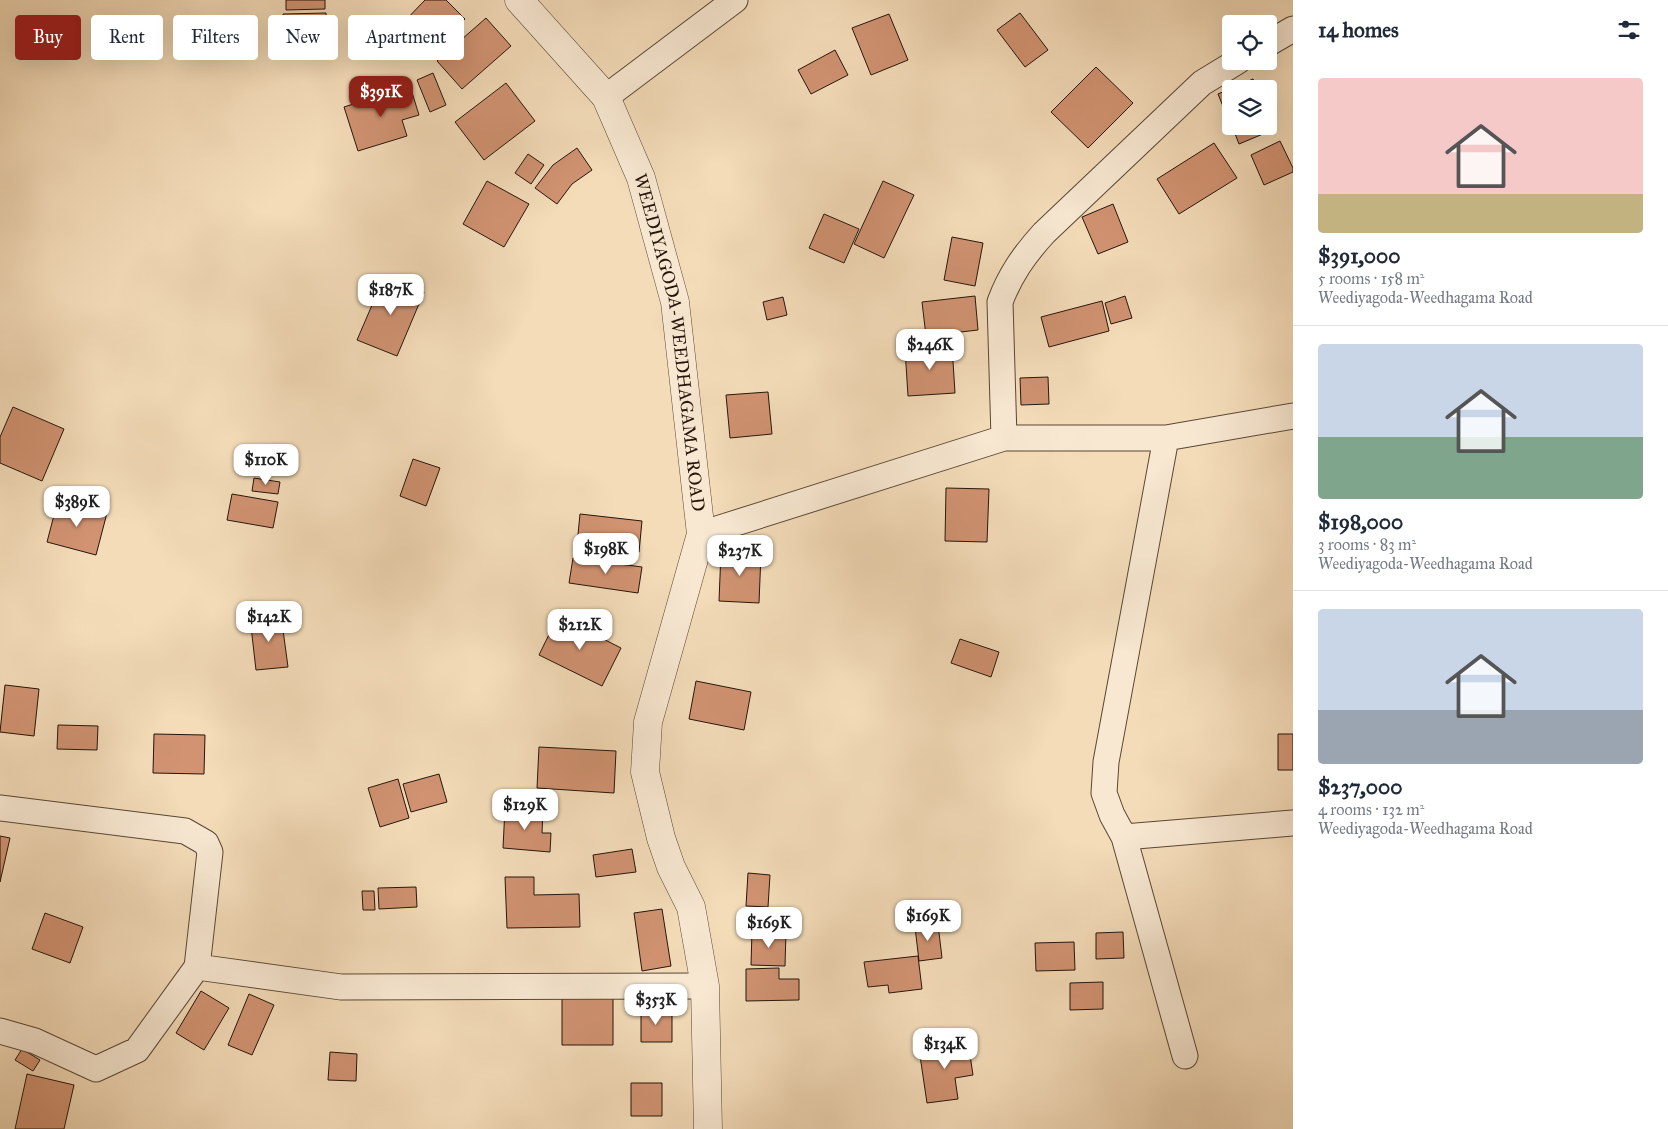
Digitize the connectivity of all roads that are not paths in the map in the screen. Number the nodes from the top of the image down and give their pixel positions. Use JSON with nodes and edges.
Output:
{"nodes":[{"id":1,"x":519,"y":0,"type":"edge"},
{"id":2,"x":735,"y":0,"type":"edge"},
{"id":3,"x":1293,"y":29,"type":"edge"},
{"id":4,"x":1277,"y":38,"type":"edge"},
{"id":5,"x":1223,"y":70,"type":"edge"},
{"id":6,"x":606,"y":97,"type":"junction"},
{"id":7,"x":1293,"y":416,"type":"edge"},
{"id":8,"x":1004,"y":438,"type":"junction"},
{"id":9,"x":1166,"y":438,"type":"junction"},
{"id":10,"x":702,"y":534,"type":"junction"},
{"id":11,"x":0,"y":808,"type":"edge"},
{"id":12,"x":1293,"y":824,"type":"edge"},
{"id":13,"x":1124,"y":837,"type":"junction"},
{"id":14,"x":197,"y":967,"type":"junction"},
{"id":15,"x":705,"y":986,"type":"junction"},
{"id":16,"x":0,"y":1031,"type":"edge"},
{"id":17,"x":1185,"y":1056,"type":"dead end"},
{"id":18,"x":708,"y":1129,"type":"edge"}],
"edges":[{"from":1,"to":6,"type":"street","name":"WEEDIYAGODA-WEEDHAGAMA ROAD"},
{"from":2,"to":6,"type":"street"},
{"from":3,"to":4,"type":"street"},
{"from":5,"to":8,"type":"street"},
{"from":6,"to":10,"type":"street","name":"WEEDIYAGODA-WEEDHAGAMA ROAD"},
{"from":7,"to":9,"type":"street"},
{"from":8,"to":9,"type":"street"},
{"from":8,"to":10,"type":"street"},
{"from":9,"to":13,"type":"street"},
{"from":10,"to":15,"type":"street","name":"WEEDIYAGODA-WEEDHAGAMA ROAD"},
{"from":11,"to":14,"type":"street"},
{"from":12,"to":13,"type":"street"},
{"from":13,"to":17,"type":"street"},
{"from":14,"to":15,"type":"street"},
{"from":14,"to":16,"type":"street"},
{"from":15,"to":18,"type":"street","name":"WEEDIYAGODA-WEEDHAGAMA ROAD"}]}
